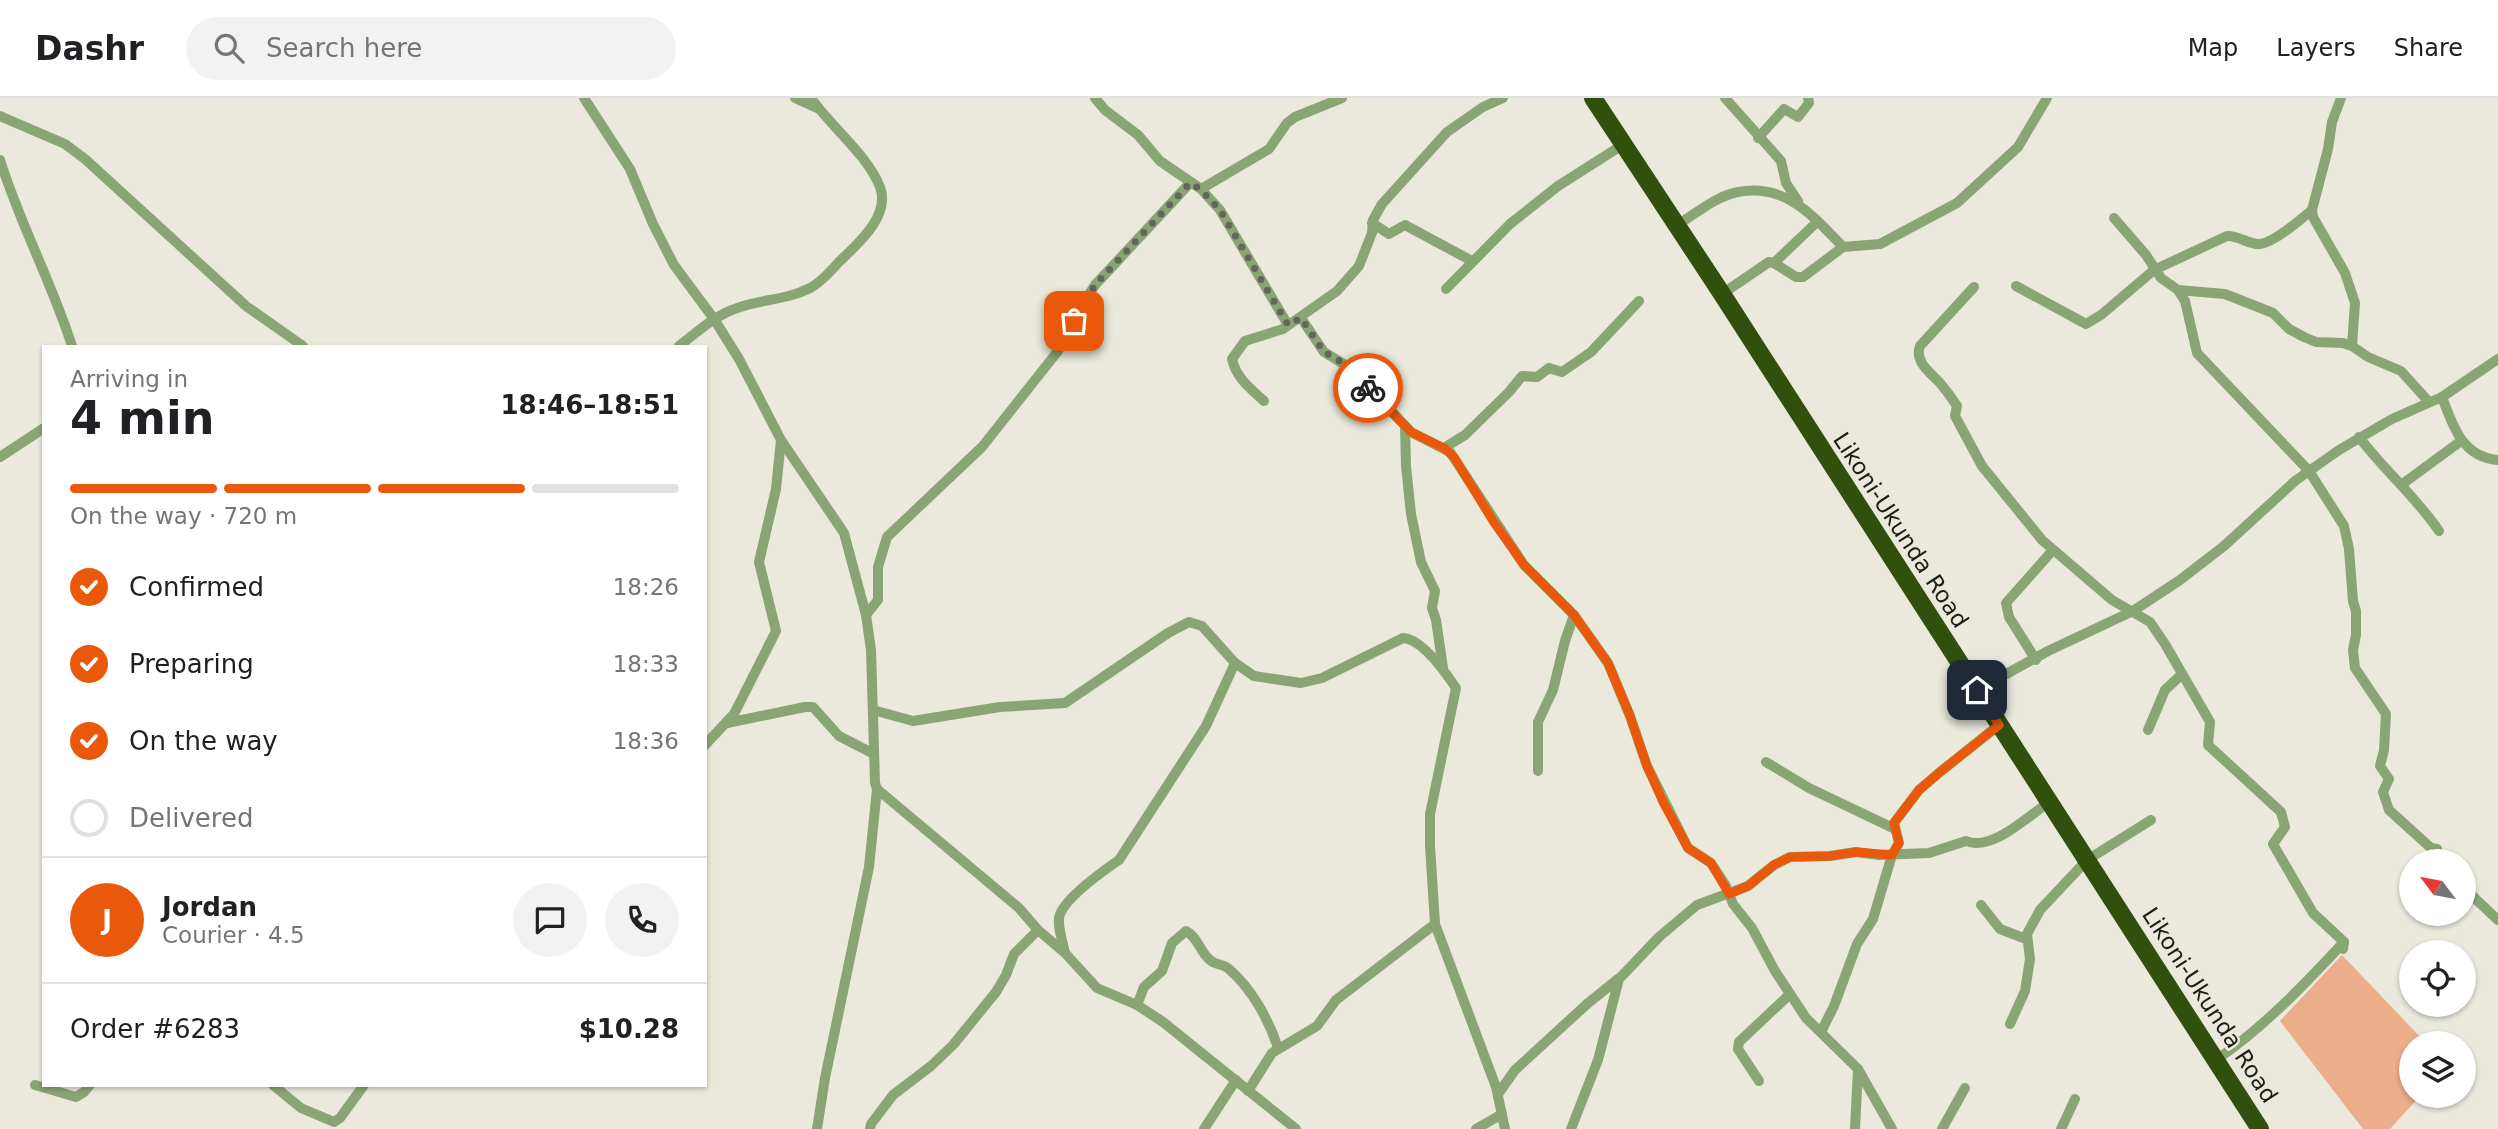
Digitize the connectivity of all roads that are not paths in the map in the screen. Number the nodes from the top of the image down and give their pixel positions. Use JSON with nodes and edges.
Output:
{"nodes":[{"id":1,"x":584,"y":98,"type":"edge"},
{"id":2,"x":795,"y":98,"type":"edge"},
{"id":3,"x":811,"y":98,"type":"edge"},
{"id":4,"x":1095,"y":98,"type":"edge"},
{"id":5,"x":1342,"y":98,"type":"edge"},
{"id":6,"x":1503,"y":98,"type":"edge"},
{"id":7,"x":1593,"y":98,"type":"edge"},
{"id":8,"x":1725,"y":98,"type":"edge"},
{"id":9,"x":1808,"y":98,"type":"edge"},
{"id":10,"x":2047,"y":98,"type":"edge"},
{"id":11,"x":2341,"y":98,"type":"edge"},
{"id":12,"x":819,"y":109,"type":"junction"},
{"id":13,"x":0,"y":116,"type":"edge"},
{"id":14,"x":1759,"y":138,"type":"junction"},
{"id":15,"x":1624,"y":144,"type":"junction"},
{"id":16,"x":0,"y":160,"type":"edge"},
{"id":17,"x":1190,"y":183,"type":"junction"},
{"id":18,"x":1200,"y":189,"type":"junction"},
{"id":19,"x":1802,"y":207,"type":"junction"},
{"id":20,"x":2312,"y":209,"type":"junction"},
{"id":21,"x":2114,"y":218,"type":"dead end"},
{"id":22,"x":1817,"y":222,"type":"junction"},
{"id":23,"x":1372,"y":223,"type":"junction"},
{"id":24,"x":1676,"y":226,"type":"junction"},
{"id":25,"x":1843,"y":247,"type":"junction"},
{"id":26,"x":1472,"y":261,"type":"junction"},
{"id":27,"x":1774,"y":263,"type":"junction"},
{"id":28,"x":2154,"y":270,"type":"junction"},
{"id":29,"x":2016,"y":286,"type":"dead end"},
{"id":30,"x":1974,"y":287,"type":"dead end"},
{"id":31,"x":1446,"y":289,"type":"dead end"},
{"id":32,"x":2178,"y":290,"type":"junction"},
{"id":33,"x":1722,"y":294,"type":"junction"},
{"id":34,"x":1639,"y":301,"type":"dead end"},
{"id":35,"x":1301,"y":318,"type":"junction"},
{"id":36,"x":714,"y":320,"type":"junction"},
{"id":37,"x":1288,"y":325,"type":"junction"},
{"id":38,"x":72,"y":345,"type":"edge"},
{"id":39,"x":302,"y":345,"type":"edge"},
{"id":40,"x":680,"y":345,"type":"edge"},
{"id":41,"x":2352,"y":346,"type":"junction"},
{"id":42,"x":2498,"y":359,"type":"edge"},
{"id":43,"x":2442,"y":397,"type":"junction"},
{"id":44,"x":1264,"y":401,"type":"dead end"},
{"id":45,"x":2429,"y":402,"type":"junction"},
{"id":46,"x":1405,"y":426,"type":"junction"},
{"id":47,"x":42,"y":429,"type":"edge"},
{"id":48,"x":2359,"y":437,"type":"junction"},
{"id":49,"x":781,"y":440,"type":"junction"},
{"id":50,"x":2461,"y":441,"type":"junction"},
{"id":51,"x":1444,"y":448,"type":"junction"},
{"id":52,"x":0,"y":457,"type":"edge"},
{"id":53,"x":2498,"y":460,"type":"edge"},
{"id":54,"x":2309,"y":471,"type":"junction"},
{"id":55,"x":2402,"y":485,"type":"junction"},
{"id":56,"x":2439,"y":531,"type":"dead end"},
{"id":57,"x":2053,"y":550,"type":"junction"},
{"id":58,"x":2133,"y":611,"type":"junction"},
{"id":59,"x":866,"y":615,"type":"junction"},
{"id":60,"x":1574,"y":615,"type":"junction"},
{"id":61,"x":2036,"y":660,"type":"junction"},
{"id":62,"x":1235,"y":663,"type":"junction"},
{"id":63,"x":1443,"y":668,"type":"junction"},
{"id":64,"x":2181,"y":675,"type":"junction"},
{"id":65,"x":1977,"y":690,"type":"junction"},
{"id":66,"x":873,"y":710,"type":"junction"},
{"id":67,"x":727,"y":723,"type":"junction"},
{"id":68,"x":1999,"y":725,"type":"junction"},
{"id":69,"x":2148,"y":730,"type":"dead end"},
{"id":70,"x":707,"y":743,"type":"edge"},
{"id":71,"x":874,"y":754,"type":"junction"},
{"id":72,"x":1766,"y":762,"type":"dead end"},
{"id":73,"x":1538,"y":771,"type":"dead end"},
{"id":74,"x":877,"y":789,"type":"junction"},
{"id":75,"x":2049,"y":802,"type":"junction"},
{"id":76,"x":2151,"y":820,"type":"dead end"},
{"id":77,"x":1895,"y":830,"type":"junction"},
{"id":78,"x":2437,"y":849,"type":"edge"},
{"id":79,"x":1892,"y":855,"type":"junction"},
{"id":80,"x":2087,"y":860,"type":"junction"},
{"id":81,"x":1729,"y":894,"type":"junction"},
{"id":82,"x":2476,"y":899,"type":"edge"},
{"id":83,"x":1982,"y":905,"type":"dead end"},
{"id":84,"x":2498,"y":920,"type":"edge"},
{"id":85,"x":1435,"y":925,"type":"junction"},
{"id":86,"x":1038,"y":930,"type":"junction"},
{"id":87,"x":2026,"y":939,"type":"junction"},
{"id":88,"x":1065,"y":953,"type":"junction"},
{"id":89,"x":1619,"y":979,"type":"junction"},
{"id":90,"x":1790,"y":994,"type":"junction"},
{"id":91,"x":1137,"y":1005,"type":"junction"},
{"id":92,"x":2010,"y":1024,"type":"dead end"},
{"id":93,"x":1821,"y":1032,"type":"junction"},
{"id":94,"x":1278,"y":1048,"type":"junction"},
{"id":95,"x":2216,"y":1060,"type":"junction"},
{"id":96,"x":1858,"y":1069,"type":"junction"},
{"id":97,"x":1236,"y":1080,"type":"junction"},
{"id":98,"x":1759,"y":1081,"type":"dead end"},
{"id":99,"x":35,"y":1085,"type":"dead end"},
{"id":100,"x":88,"y":1087,"type":"edge"},
{"id":101,"x":275,"y":1087,"type":"edge"},
{"id":102,"x":363,"y":1087,"type":"edge"},
{"id":103,"x":1965,"y":1088,"type":"dead end"},
{"id":104,"x":1248,"y":1091,"type":"junction"},
{"id":105,"x":1498,"y":1094,"type":"junction"},
{"id":106,"x":2075,"y":1099,"type":"dead end"},
{"id":107,"x":1502,"y":1114,"type":"junction"},
{"id":108,"x":817,"y":1129,"type":"edge"},
{"id":109,"x":870,"y":1129,"type":"edge"},
{"id":110,"x":1204,"y":1129,"type":"edge"},
{"id":111,"x":1296,"y":1129,"type":"edge"},
{"id":112,"x":1476,"y":1129,"type":"edge"},
{"id":113,"x":1505,"y":1129,"type":"edge"},
{"id":114,"x":1571,"y":1129,"type":"edge"},
{"id":115,"x":1855,"y":1129,"type":"edge"},
{"id":116,"x":1892,"y":1129,"type":"edge"},
{"id":117,"x":1942,"y":1129,"type":"edge"},
{"id":118,"x":2061,"y":1129,"type":"edge"},
{"id":119,"x":2260,"y":1129,"type":"edge"}],
"edges":[{"from":1,"to":36,"type":"street"},
{"from":2,"to":12,"type":"street"},
{"from":3,"to":12,"type":"street"},
{"from":4,"to":17,"type":"street"},
{"from":5,"to":18,"type":"street"},
{"from":6,"to":23,"type":"street"},
{"from":7,"to":15,"type":"highway","name":"Likoni-Ukunda Road"},
{"from":8,"to":14,"type":"street"},
{"from":9,"to":14,"type":"street"},
{"from":10,"to":25,"type":"street"},
{"from":11,"to":20,"type":"street"},
{"from":12,"to":36,"type":"street"},
{"from":13,"to":39,"type":"street"},
{"from":14,"to":19,"type":"street"},
{"from":15,"to":24,"type":"highway","name":"Likoni-Ukunda Road"},
{"from":15,"to":26,"type":"street"},
{"from":16,"to":38,"type":"street"},
{"from":17,"to":18,"type":"street"},
{"from":17,"to":59,"type":"street"},
{"from":18,"to":37,"type":"street"},
{"from":19,"to":22,"type":"street"},
{"from":19,"to":24,"type":"street"},
{"from":20,"to":28,"type":"street"},
{"from":20,"to":41,"type":"street"},
{"from":21,"to":28,"type":"street"},
{"from":22,"to":25,"type":"street"},
{"from":22,"to":27,"type":"street"},
{"from":23,"to":26,"type":"street"},
{"from":23,"to":35,"type":"street"},
{"from":24,"to":33,"type":"highway","name":"Likoni-Ukunda Road"},
{"from":25,"to":27,"type":"street"},
{"from":26,"to":31,"type":"street"},
{"from":27,"to":33,"type":"street"},
{"from":28,"to":29,"type":"street"},
{"from":28,"to":32,"type":"street"},
{"from":30,"to":57,"type":"street"},
{"from":32,"to":41,"type":"street"},
{"from":32,"to":54,"type":"street"},
{"from":33,"to":65,"type":"highway","name":"Likoni-Ukunda Road"},
{"from":34,"to":51,"type":"street"},
{"from":35,"to":37,"type":"street"},
{"from":35,"to":46,"type":"street"},
{"from":36,"to":40,"type":"street"},
{"from":36,"to":49,"type":"street"},
{"from":37,"to":44,"type":"street"},
{"from":41,"to":45,"type":"street"},
{"from":42,"to":43,"type":"street"},
{"from":43,"to":45,"type":"street"},
{"from":43,"to":50,"type":"street"},
{"from":45,"to":48,"type":"street"},
{"from":46,"to":51,"type":"street"},
{"from":46,"to":63,"type":"street"},
{"from":47,"to":52,"type":"street"},
{"from":48,"to":54,"type":"street"},
{"from":48,"to":55,"type":"street"},
{"from":49,"to":59,"type":"street"},
{"from":49,"to":67,"type":"street"},
{"from":50,"to":53,"type":"street"},
{"from":50,"to":55,"type":"street"},
{"from":51,"to":60,"type":"street"},
{"from":54,"to":58,"type":"street"},
{"from":54,"to":78,"type":"street"},
{"from":55,"to":56,"type":"street"},
{"from":57,"to":58,"type":"street"},
{"from":57,"to":61,"type":"street"},
{"from":58,"to":61,"type":"street"},
{"from":58,"to":64,"type":"street"},
{"from":59,"to":66,"type":"street"},
{"from":60,"to":73,"type":"street"},
{"from":60,"to":81,"type":"street"},
{"from":61,"to":65,"type":"street"},
{"from":62,"to":63,"type":"street"},
{"from":62,"to":66,"type":"street"},
{"from":62,"to":88,"type":"street"},
{"from":63,"to":85,"type":"street"},
{"from":64,"to":69,"type":"street"},
{"from":64,"to":95,"type":"street"},
{"from":65,"to":68,"type":"highway","name":"Likoni-Ukunda Road"},
{"from":66,"to":71,"type":"street"},
{"from":67,"to":70,"type":"street"},
{"from":67,"to":71,"type":"street"},
{"from":68,"to":75,"type":"highway","name":"Likoni-Ukunda Road"},
{"from":68,"to":77,"type":"street"},
{"from":71,"to":74,"type":"street"},
{"from":72,"to":77,"type":"street"},
{"from":74,"to":86,"type":"street"},
{"from":74,"to":108,"type":"street"},
{"from":75,"to":79,"type":"street"},
{"from":75,"to":80,"type":"highway","name":"Likoni-Ukunda Road"},
{"from":76,"to":80,"type":"street"},
{"from":77,"to":79,"type":"street"},
{"from":79,"to":81,"type":"street"},
{"from":79,"to":93,"type":"street"},
{"from":80,"to":87,"type":"street"},
{"from":80,"to":95,"type":"highway","name":"Likoni-Ukunda Road"},
{"from":81,"to":89,"type":"street"},
{"from":81,"to":90,"type":"street"},
{"from":82,"to":84,"type":"street"},
{"from":83,"to":87,"type":"street"},
{"from":85,"to":94,"type":"street"},
{"from":85,"to":105,"type":"street"},
{"from":86,"to":88,"type":"street"},
{"from":86,"to":109,"type":"street"},
{"from":87,"to":92,"type":"street"},
{"from":88,"to":91,"type":"street"},
{"from":89,"to":105,"type":"street"},
{"from":89,"to":114,"type":"street"},
{"from":90,"to":93,"type":"street"},
{"from":90,"to":98,"type":"street"},
{"from":91,"to":94,"type":"street"},
{"from":91,"to":97,"type":"street"},
{"from":93,"to":96,"type":"street"},
{"from":94,"to":104,"type":"street"},
{"from":95,"to":119,"type":"highway","name":"Likoni-Ukunda Road"},
{"from":96,"to":115,"type":"street"},
{"from":96,"to":116,"type":"street"},
{"from":97,"to":104,"type":"street"},
{"from":97,"to":110,"type":"street"},
{"from":99,"to":100,"type":"street"},
{"from":101,"to":102,"type":"street"},
{"from":103,"to":117,"type":"street"},
{"from":104,"to":111,"type":"street"},
{"from":105,"to":107,"type":"street"},
{"from":106,"to":118,"type":"street"},
{"from":107,"to":112,"type":"street"},
{"from":107,"to":113,"type":"street"}]}
